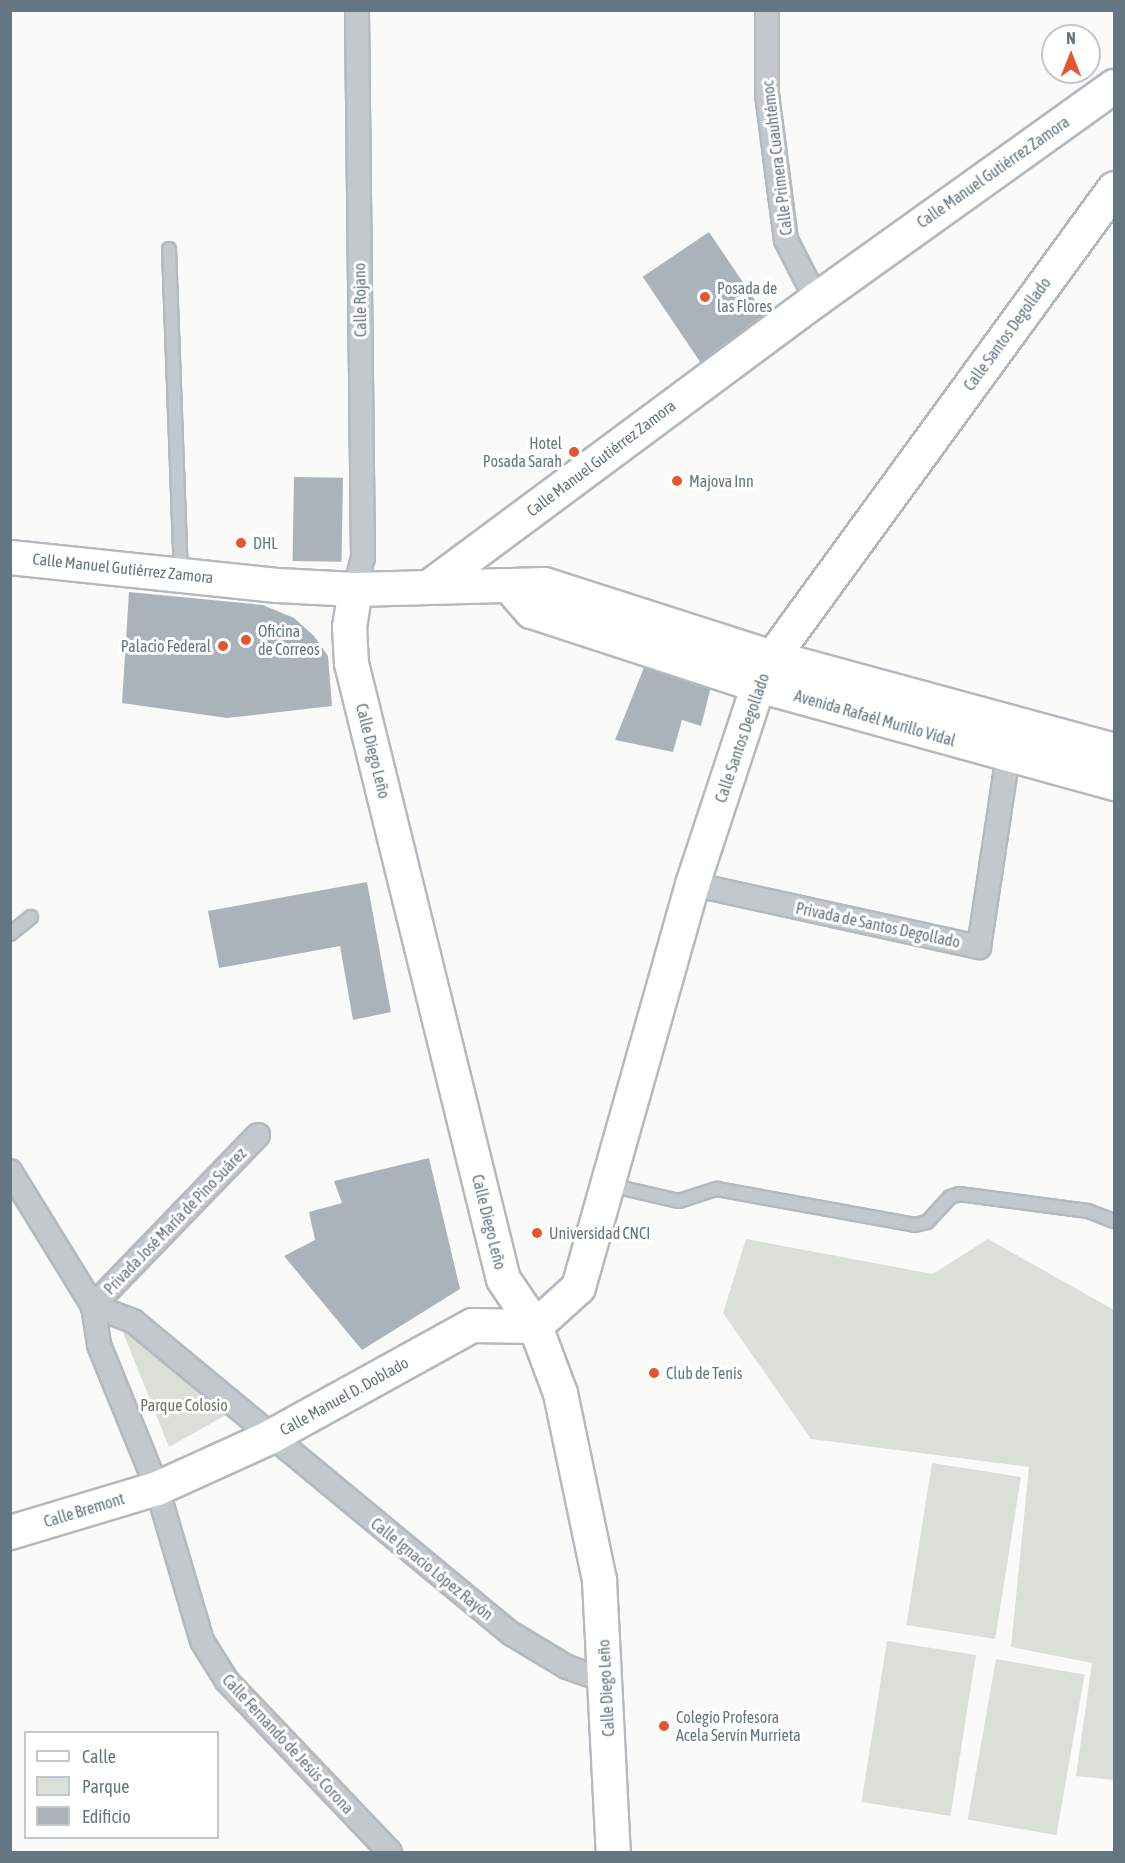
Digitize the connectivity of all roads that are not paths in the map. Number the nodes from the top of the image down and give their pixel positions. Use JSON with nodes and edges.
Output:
{"nodes":[{"id":1,"x":357,"y":10,"type":"edge"},
{"id":2,"x":767,"y":10,"type":"edge"},
{"id":3,"x":1114,"y":86,"type":"edge"},
{"id":4,"x":1114,"y":188,"type":"edge"},
{"id":5,"x":169,"y":249,"type":"dead end"},
{"id":6,"x":816,"y":299,"type":"junction"},
{"id":7,"x":10,"y":556,"type":"edge"},
{"id":8,"x":181,"y":572,"type":"junction"},
{"id":9,"x":428,"y":587,"type":"junction"},
{"id":10,"x":510,"y":587,"type":"junction"},
{"id":11,"x":355,"y":589,"type":"junction"},
{"id":12,"x":772,"y":657,"type":"junction"},
{"id":13,"x":758,"y":685,"type":"junction"},
{"id":14,"x":1111,"y":742,"type":"edge"},
{"id":15,"x":1008,"y":755,"type":"junction"},
{"id":16,"x":1105,"y":781,"type":"edge"},
{"id":17,"x":692,"y":884,"type":"junction"},
{"id":18,"x":31,"y":917,"type":"dead end"},
{"id":19,"x":10,"y":933,"type":"edge"},
{"id":20,"x":258,"y":1135,"type":"dead end"},
{"id":21,"x":10,"y":1171,"type":"edge"},
{"id":22,"x":608,"y":1185,"type":"junction"},
{"id":23,"x":1114,"y":1221,"type":"edge"},
{"id":24,"x":93,"y":1306,"type":"junction"},
{"id":25,"x":535,"y":1326,"type":"junction"},
{"id":26,"x":269,"y":1437,"type":"junction"},
{"id":27,"x":157,"y":1488,"type":"junction"},
{"id":28,"x":10,"y":1532,"type":"edge"},
{"id":29,"x":607,"y":1682,"type":"junction"},
{"id":30,"x":390,"y":1852,"type":"edge"},
{"id":31,"x":613,"y":1852,"type":"edge"}],
"edges":[{"from":1,"to":11,"type":"street","name":"Calle Rojano"},
{"from":2,"to":6,"type":"street","name":"Calle Primera Cuauhtémoc"},
{"from":3,"to":6,"type":"main road","name":"Calle Manuel Gutiérrez Zamora"},
{"from":4,"to":12,"type":"main road","name":"Calle Santos Degollado"},
{"from":5,"to":8,"type":"lane"},
{"from":6,"to":9,"type":"main road","name":"Calle Manuel Gutiérrez Zamora"},
{"from":7,"to":8,"type":"main road","name":"Calle Manuel Gutiérrez Zamora"},
{"from":8,"to":11,"type":"main road","name":"Calle Manuel Gutiérrez Zamora"},
{"from":9,"to":10,"type":"main road","name":"Avenida Rafaél Murillo Vidal"},
{"from":9,"to":11,"type":"main road","name":"Calle Manuel Gutiérrez Zamora"},
{"from":10,"to":12,"type":"main road","name":"Avenida Rafaél Murillo Vidal"},
{"from":10,"to":13,"type":"main road","name":"Avenida Rafaél Murillo Vidal"},
{"from":11,"to":25,"type":"main road","name":"Calle Diego Leño"},
{"from":12,"to":13,"type":"main road","name":"Calle Santos Degollado"},
{"from":12,"to":14,"type":"main road","name":"Avenida Rafaél Murillo Vidal"},
{"from":13,"to":15,"type":"main road","name":"Avenida Rafaél Murillo Vidal"},
{"from":13,"to":17,"type":"main road","name":"Calle Santos Degollado"},
{"from":14,"to":16,"type":"street"},
{"from":15,"to":16,"type":"main road","name":"Avenida Rafaél Murillo Vidal"},
{"from":15,"to":17,"type":"street","name":"Privada de Santos Degollado"},
{"from":17,"to":22,"type":"main road","name":"Calle Santos Degollado"},
{"from":18,"to":19,"type":"lane"},
{"from":20,"to":24,"type":"street","name":"Privada José María de Pino Suárez"},
{"from":21,"to":24,"type":"street"},
{"from":22,"to":23,"type":"lane"},
{"from":22,"to":25,"type":"main road","name":"Calle Santos Degollado"},
{"from":24,"to":26,"type":"street","name":"Calle Ignacio López Rayón"},
{"from":24,"to":27,"type":"street","name":"Calle Fernando de Jesús Corona"},
{"from":25,"to":26,"type":"main road","name":"Calle Manuel D. Doblado"},
{"from":25,"to":29,"type":"main road","name":"Calle Diego Leño"},
{"from":26,"to":27,"type":"main road","name":"Calle Manuel D. Doblado"},
{"from":26,"to":29,"type":"street","name":"Calle Ignacio López Rayón"},
{"from":27,"to":28,"type":"main road","name":"Calle Bremont"},
{"from":27,"to":30,"type":"street","name":"Calle Fernando de Jesús Corona"},
{"from":29,"to":31,"type":"main road","name":"Calle Diego Leño"}]}
